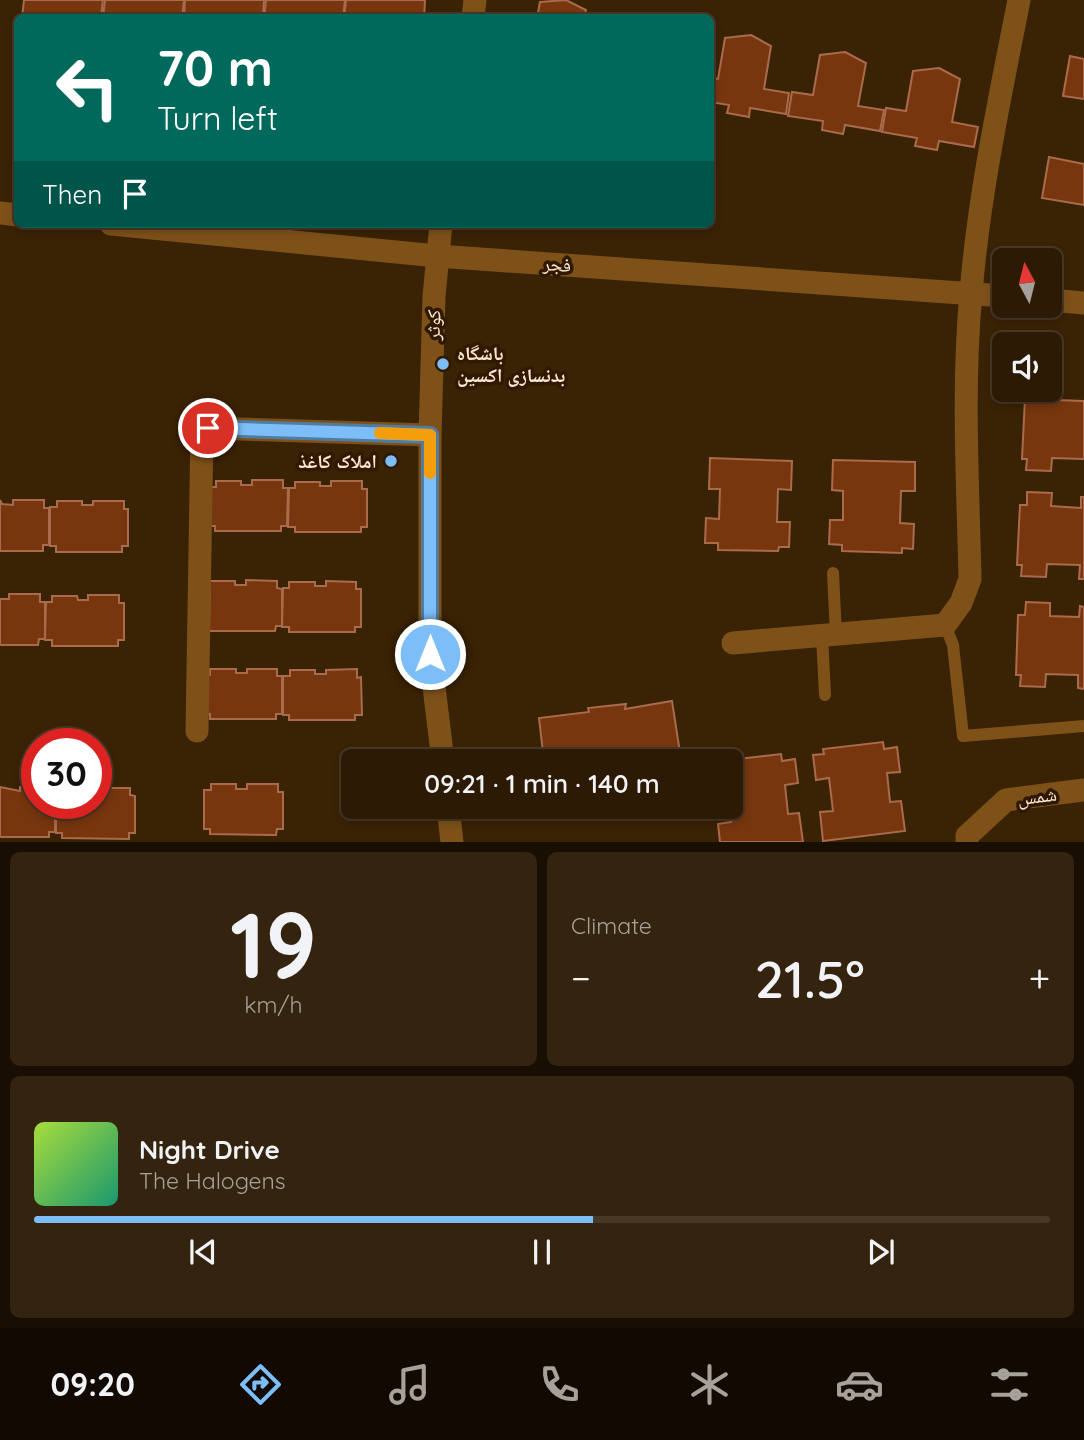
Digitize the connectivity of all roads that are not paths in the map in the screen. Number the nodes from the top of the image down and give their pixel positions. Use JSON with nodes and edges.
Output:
{"nodes":[{"id":1,"x":1019,"y":0,"type":"edge"},
{"id":2,"x":152,"y":228,"type":"edge"},
{"id":3,"x":441,"y":228,"type":"edge"},
{"id":4,"x":437,"y":256,"type":"junction"},
{"id":5,"x":971,"y":293,"type":"junction"},
{"id":6,"x":992,"y":295,"type":"edge"},
{"id":7,"x":1062,"y":301,"type":"edge"},
{"id":8,"x":1084,"y":303,"type":"edge"},
{"id":9,"x":430,"y":435,"type":"junction"},
{"id":10,"x":832,"y":573,"type":"dead end"},
{"id":11,"x":945,"y":625,"type":"junction"},
{"id":12,"x":829,"y":636,"type":"junction"},
{"id":13,"x":733,"y":643,"type":"dead end"},
{"id":14,"x":825,"y":695,"type":"dead end"},
{"id":15,"x":1084,"y":726,"type":"edge"},
{"id":16,"x":197,"y":731,"type":"dead end"},
{"id":17,"x":442,"y":749,"type":"edge"},
{"id":18,"x":1084,"y":790,"type":"edge"},
{"id":19,"x":449,"y":819,"type":"edge"},
{"id":20,"x":452,"y":842,"type":"edge"},
{"id":21,"x":967,"y":842,"type":"edge"}],
"edges":[{"from":1,"to":5,"type":"street"},
{"from":2,"to":4,"type":"street","name":"فجر"},
{"from":3,"to":4,"type":"street","name":"کوثر"},
{"from":4,"to":5,"type":"street","name":"فجر"},
{"from":4,"to":9,"type":"street","name":"کوثر"},
{"from":5,"to":6,"type":"street","name":"فجر"},
{"from":5,"to":11,"type":"street"},
{"from":7,"to":8,"type":"street"},
{"from":9,"to":16,"type":"street"},
{"from":9,"to":17,"type":"street","name":"کوثر"},
{"from":10,"to":12,"type":"lane"},
{"from":11,"to":12,"type":"street"},
{"from":11,"to":15,"type":"lane"},
{"from":12,"to":13,"type":"street"},
{"from":12,"to":14,"type":"lane"},
{"from":18,"to":21,"type":"street","name":"شمس"},
{"from":19,"to":20,"type":"street"}]}
